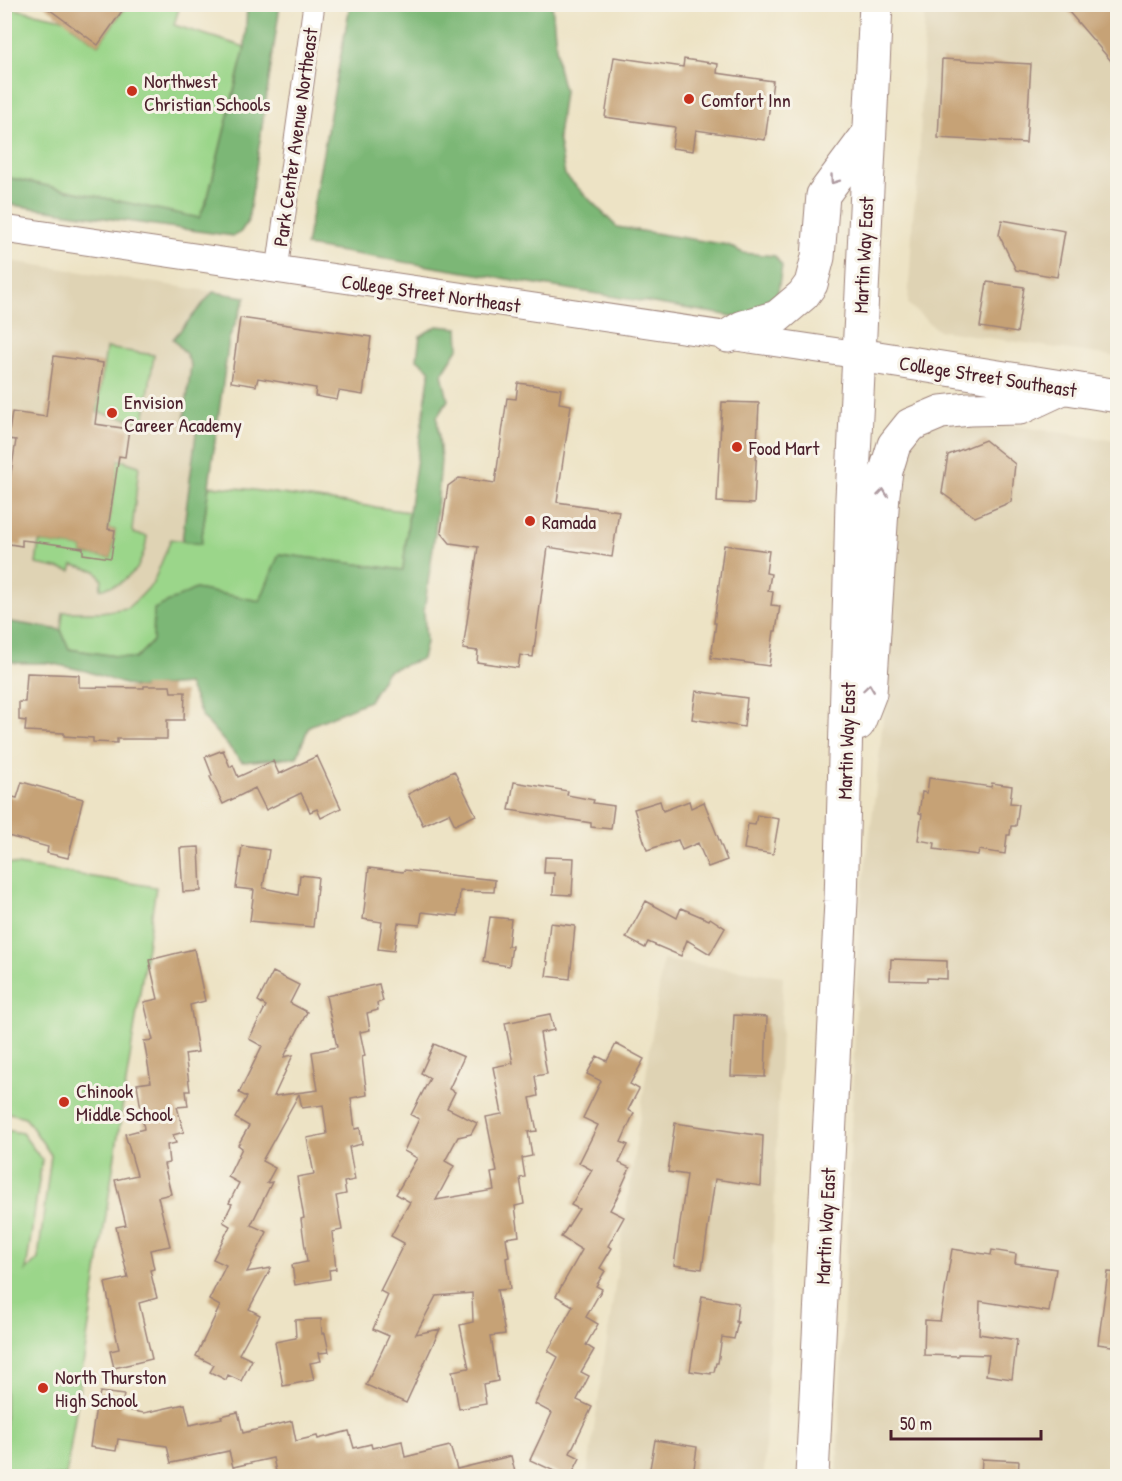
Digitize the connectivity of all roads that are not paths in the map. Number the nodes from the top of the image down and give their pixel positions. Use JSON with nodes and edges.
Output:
{"nodes":[{"id":1,"x":314,"y":4,"type":"edge"},
{"id":2,"x":876,"y":4,"type":"edge"},
{"id":3,"x":869,"y":133,"type":"junction"},
{"id":4,"x":4,"y":230,"type":"edge"},
{"id":5,"x":277,"y":270,"type":"junction"},
{"id":6,"x":728,"y":336,"type":"junction"},
{"id":7,"x":859,"y":356,"type":"junction"},
{"id":8,"x":1063,"y":388,"type":"junction"},
{"id":9,"x":1118,"y":396,"type":"edge"},
{"id":10,"x":845,"y":763,"type":"junction"},
{"id":11,"x":812,"y":1476,"type":"edge"}],
"edges":[{"from":1,"to":5,"type":"street","name":"Park Center Avenue Northeast"},
{"from":2,"to":3,"type":"main road","name":"Martin Way East"},
{"from":3,"to":6,"type":"main road","one_way":true},
{"from":3,"to":7,"type":"main road","name":"Martin Way East"},
{"from":4,"to":5,"type":"street","name":"College Street Northeast"},
{"from":5,"to":6,"type":"street","name":"College Street Northeast"},
{"from":6,"to":7,"type":"street","name":"College Street Northeast"},
{"from":7,"to":8,"type":"main road","name":"College Street Southeast"},
{"from":7,"to":10,"type":"main road","name":"Martin Way East"},
{"from":8,"to":9,"type":"main road","name":"College Street Southeast"},
{"from":10,"to":8,"type":"main road","one_way":true},
{"from":10,"to":11,"type":"main road","name":"Martin Way East"}]}
